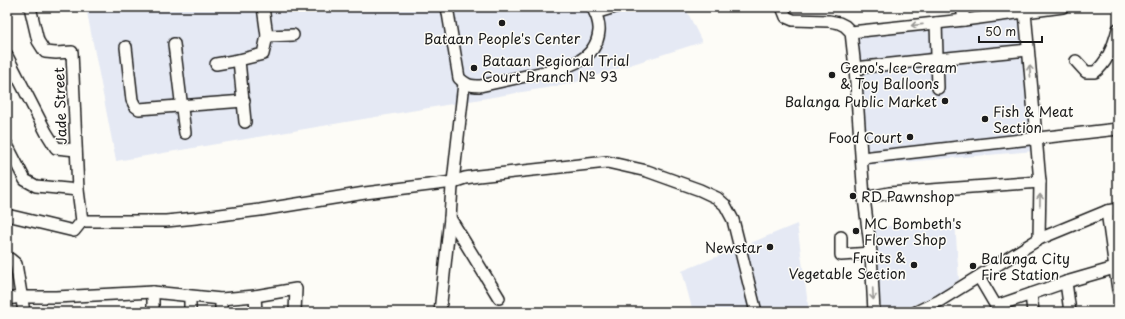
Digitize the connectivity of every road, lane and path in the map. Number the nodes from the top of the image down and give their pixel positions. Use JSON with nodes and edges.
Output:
{"nodes":[{"id":1,"x":30,"y":7,"type":"edge"},
{"id":2,"x":263,"y":7,"type":"edge"},
{"id":3,"x":447,"y":7,"type":"edge"},
{"id":4,"x":615,"y":7,"type":"edge"},
{"id":5,"x":782,"y":7,"type":"edge"},
{"id":6,"x":962,"y":7,"type":"edge"},
{"id":7,"x":1063,"y":7,"type":"edge"},
{"id":8,"x":594,"y":10,"type":"edge"},
{"id":9,"x":1025,"y":12,"type":"junction"},
{"id":10,"x":964,"y":20,"type":"junction"},
{"id":11,"x":936,"y":23,"type":"junction"},
{"id":12,"x":1118,"y":29,"type":"edge"},
{"id":13,"x":851,"y":32,"type":"junction"},
{"id":14,"x":293,"y":35,"type":"dead end"},
{"id":15,"x":267,"y":36,"type":"junction"},
{"id":16,"x":174,"y":44,"type":"dead end"},
{"id":17,"x":126,"y":47,"type":"dead end"},
{"id":18,"x":1028,"y":50,"type":"junction"},
{"id":19,"x":7,"y":56,"type":"edge"},
{"id":20,"x":937,"y":59,"type":"junction"},
{"id":21,"x":239,"y":60,"type":"junction"},
{"id":22,"x":1076,"y":60,"type":"dead end"},
{"id":23,"x":216,"y":64,"type":"dead end"},
{"id":24,"x":855,"y":68,"type":"junction"},
{"id":25,"x":464,"y":83,"type":"junction"},
{"id":26,"x":938,"y":88,"type":"dead end"},
{"id":27,"x":244,"y":101,"type":"junction"},
{"id":28,"x":182,"y":106,"type":"junction"},
{"id":29,"x":245,"y":122,"type":"dead end"},
{"id":30,"x":1118,"y":129,"type":"edge"},
{"id":31,"x":185,"y":133,"type":"dead end"},
{"id":32,"x":1037,"y":139,"type":"junction"},
{"id":33,"x":7,"y":145,"type":"edge"},
{"id":34,"x":76,"y":150,"type":"junction"},
{"id":35,"x":862,"y":158,"type":"junction"},
{"id":36,"x":453,"y":182,"type":"junction"},
{"id":37,"x":1040,"y":182,"type":"junction"},
{"id":38,"x":78,"y":190,"type":"junction"},
{"id":39,"x":864,"y":198,"type":"junction"},
{"id":40,"x":1113,"y":210,"type":"edge"},
{"id":41,"x":7,"y":215,"type":"edge"},
{"id":42,"x":450,"y":218,"type":"junction"},
{"id":43,"x":82,"y":221,"type":"junction"},
{"id":44,"x":841,"y":237,"type":"dead end"},
{"id":45,"x":1039,"y":239,"type":"junction"},
{"id":46,"x":871,"y":253,"type":"junction"},
{"id":47,"x":8,"y":259,"type":"edge"},
{"id":48,"x":1116,"y":268,"type":"edge"},
{"id":49,"x":979,"y":277,"type":"junction"},
{"id":50,"x":1066,"y":282,"type":"junction"},
{"id":51,"x":1118,"y":290,"type":"edge"},
{"id":52,"x":153,"y":292,"type":"junction"},
{"id":53,"x":1031,"y":294,"type":"junction"},
{"id":54,"x":256,"y":296,"type":"junction"},
{"id":55,"x":21,"y":297,"type":"junction"},
{"id":56,"x":190,"y":297,"type":"junction"},
{"id":57,"x":499,"y":298,"type":"dead end"},
{"id":58,"x":7,"y":299,"type":"edge"},
{"id":59,"x":221,"y":299,"type":"junction"},
{"id":60,"x":940,"y":307,"type":"edge"},
{"id":61,"x":997,"y":309,"type":"edge"},
{"id":62,"x":24,"y":312,"type":"edge"},
{"id":63,"x":153,"y":312,"type":"edge"},
{"id":64,"x":190,"y":312,"type":"edge"},
{"id":65,"x":221,"y":312,"type":"edge"},
{"id":66,"x":256,"y":312,"type":"edge"},
{"id":67,"x":295,"y":312,"type":"edge"},
{"id":68,"x":440,"y":312,"type":"edge"},
{"id":69,"x":756,"y":312,"type":"edge"},
{"id":70,"x":874,"y":312,"type":"edge"},
{"id":71,"x":916,"y":312,"type":"edge"},
{"id":72,"x":1033,"y":312,"type":"edge"},
{"id":73,"x":1070,"y":312,"type":"edge"}],
"edges":[{"from":1,"to":34,"type":"street","name":"Jade Street"},
{"from":2,"to":15,"type":"street"},
{"from":3,"to":25,"type":"street"},
{"from":4,"to":8,"type":"street"},
{"from":5,"to":13,"type":"street"},
{"from":6,"to":10,"type":"street"},
{"from":7,"to":9,"type":"street"},
{"from":8,"to":25,"type":"street"},
{"from":9,"to":10,"type":"street"},
{"from":9,"to":18,"type":"street"},
{"from":10,"to":11,"type":"street"},
{"from":11,"to":13,"type":"street","one_way":true},
{"from":11,"to":20,"type":"street"},
{"from":12,"to":22,"type":"street"},
{"from":13,"to":24,"type":"street"},
{"from":14,"to":15,"type":"street"},
{"from":15,"to":21,"type":"street"},
{"from":16,"to":28,"type":"street"},
{"from":17,"to":28,"type":"street"},
{"from":18,"to":20,"type":"street"},
{"from":32,"to":18,"type":"street","one_way":true},
{"from":19,"to":34,"type":"street"},
{"from":20,"to":24,"type":"street"},
{"from":20,"to":26,"type":"street"},
{"from":21,"to":23,"type":"street"},
{"from":21,"to":27,"type":"street"},
{"from":24,"to":35,"type":"street"},
{"from":25,"to":36,"type":"street"},
{"from":27,"to":28,"type":"street"},
{"from":27,"to":29,"type":"street"},
{"from":28,"to":31,"type":"street"},
{"from":30,"to":32,"type":"street"},
{"from":32,"to":35,"type":"street"},
{"from":32,"to":37,"type":"street"},
{"from":33,"to":38,"type":"street"},
{"from":34,"to":38,"type":"street","name":"Jade Street"},
{"from":35,"to":39,"type":"street"},
{"from":36,"to":42,"type":"street"},
{"from":36,"to":43,"type":"street"},
{"from":36,"to":69,"type":"street"},
{"from":37,"to":39,"type":"street"},
{"from":45,"to":37,"type":"street","one_way":true},
{"from":38,"to":43,"type":"street","name":"Jade Street"},
{"from":39,"to":46,"type":"street"},
{"from":40,"to":45,"type":"street"},
{"from":40,"to":48,"type":"street"},
{"from":41,"to":43,"type":"street"},
{"from":42,"to":57,"type":"street"},
{"from":42,"to":68,"type":"street"},
{"from":44,"to":46,"type":"street"},
{"from":45,"to":49,"type":"street"},
{"from":46,"to":70,"type":"street","one_way":true},
{"from":47,"to":55,"type":"street"},
{"from":48,"to":50,"type":"street"},
{"from":48,"to":51,"type":"street"},
{"from":49,"to":60,"type":"street"},
{"from":49,"to":61,"type":"street"},
{"from":50,"to":53,"type":"street"},
{"from":50,"to":73,"type":"street"},
{"from":52,"to":55,"type":"street"},
{"from":52,"to":56,"type":"street"},
{"from":52,"to":63,"type":"street"},
{"from":53,"to":61,"type":"street"},
{"from":53,"to":72,"type":"street"},
{"from":54,"to":59,"type":"street"},
{"from":54,"to":66,"type":"street"},
{"from":54,"to":67,"type":"street"},
{"from":55,"to":58,"type":"street"},
{"from":55,"to":62,"type":"street"},
{"from":56,"to":59,"type":"street"},
{"from":56,"to":64,"type":"street"},
{"from":59,"to":65,"type":"street"},
{"from":60,"to":71,"type":"street"}]}
